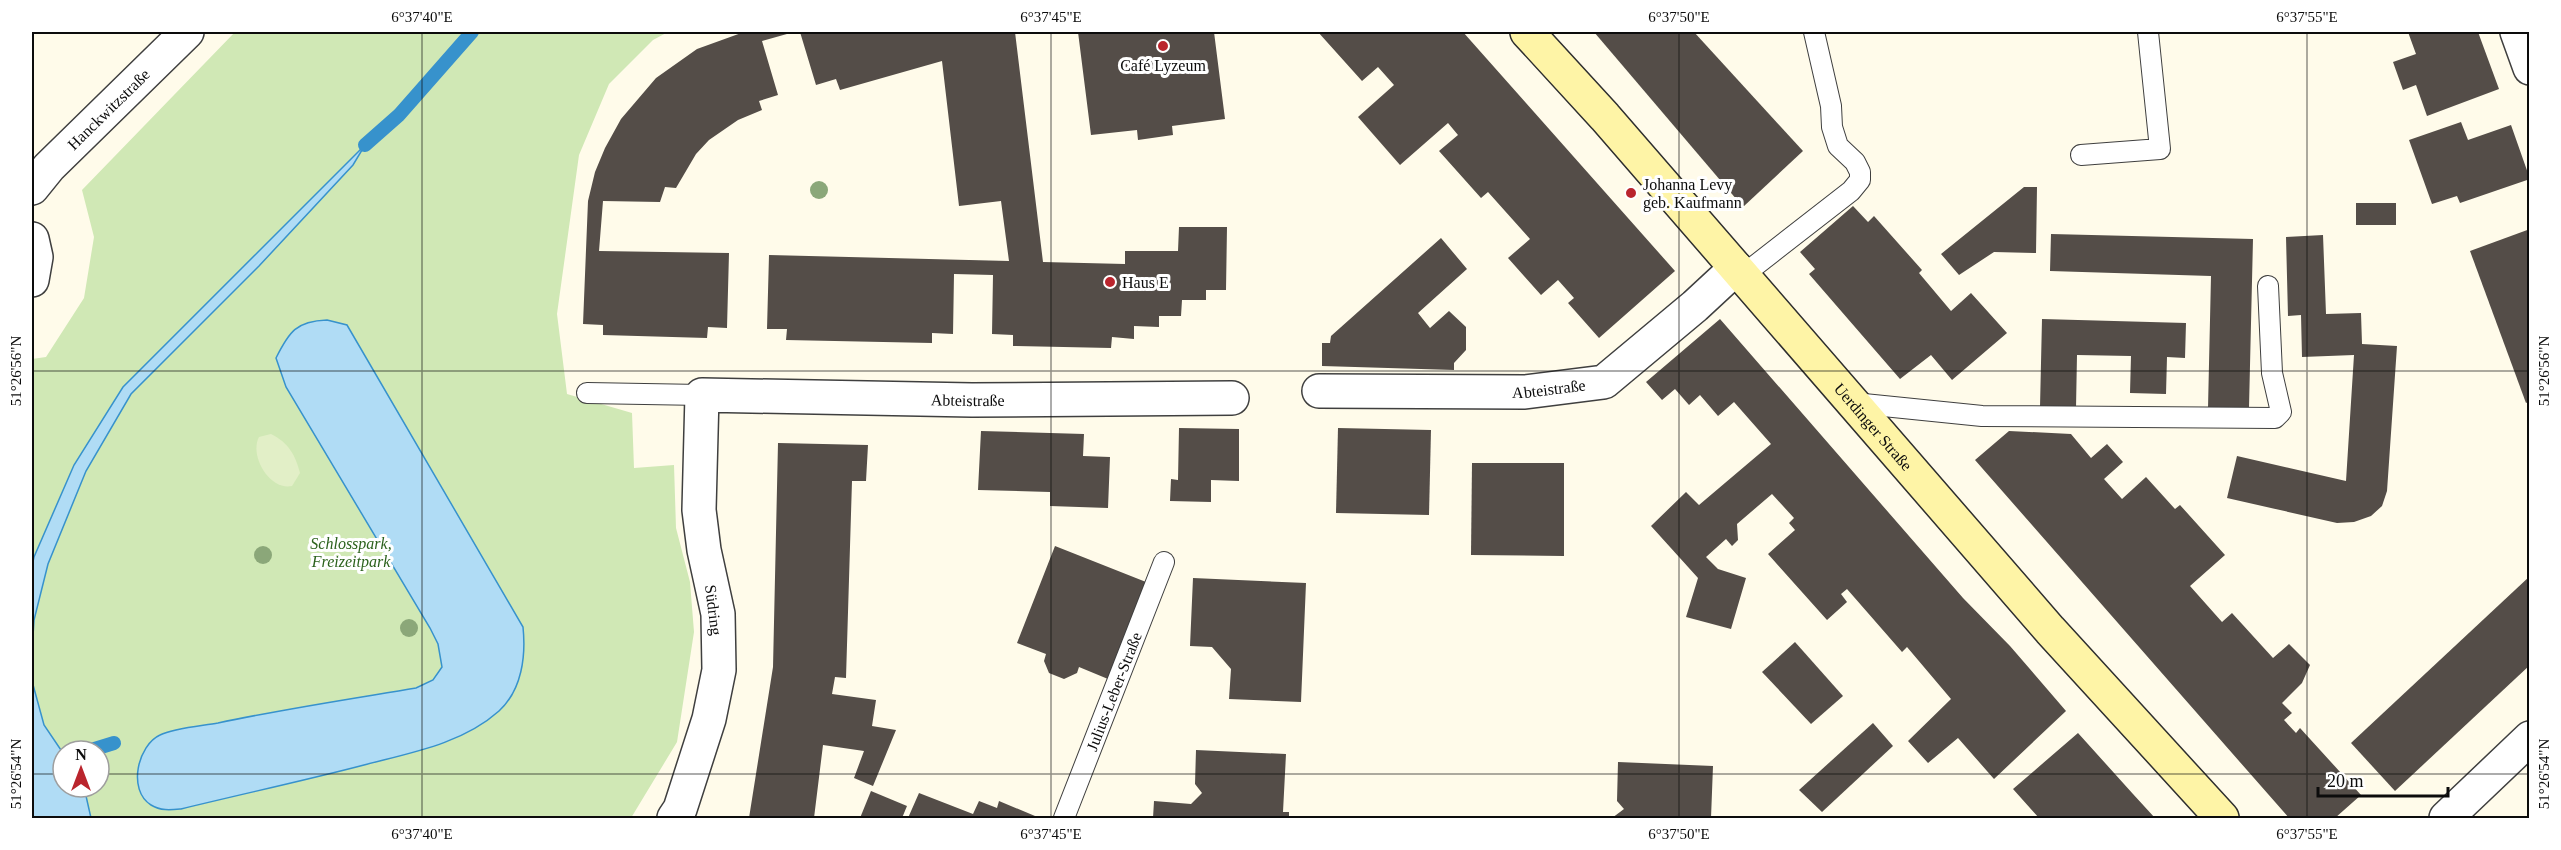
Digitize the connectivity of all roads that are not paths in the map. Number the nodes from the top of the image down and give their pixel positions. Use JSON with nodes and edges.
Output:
{"nodes":[{"id":1,"x":187,"y":32,"type":"edge"},
{"id":2,"x":1527,"y":32,"type":"edge"},
{"id":3,"x":1814,"y":32,"type":"edge"},
{"id":4,"x":2148,"y":32,"type":"edge"},
{"id":5,"x":2517,"y":32,"type":"edge"},
{"id":6,"x":2529,"y":68,"type":"edge"},
{"id":7,"x":2081,"y":155,"type":"dead end"},
{"id":8,"x":32,"y":188,"type":"edge"},
{"id":9,"x":32,"y":239,"type":"edge"},
{"id":10,"x":1740,"y":272,"type":"junction"},
{"id":11,"x":32,"y":280,"type":"edge"},
{"id":12,"x":2268,"y":286,"type":"dead end"},
{"id":13,"x":1319,"y":391,"type":"dead end"},
{"id":14,"x":587,"y":393,"type":"dead end"},
{"id":15,"x":702,"y":395,"type":"junction"},
{"id":16,"x":1232,"y":398,"type":"dead end"},
{"id":17,"x":1854,"y":402,"type":"junction"},
{"id":18,"x":1164,"y":562,"type":"dead end"},
{"id":19,"x":2529,"y":738,"type":"edge"},
{"id":20,"x":674,"y":819,"type":"edge"},
{"id":21,"x":1064,"y":819,"type":"edge"},
{"id":22,"x":2222,"y":819,"type":"edge"},
{"id":23,"x":2446,"y":819,"type":"edge"}],
"edges":[{"from":1,"to":8,"type":"street","name":"Hanckwitzstraße"},
{"from":2,"to":10,"type":"main road","name":"Uerdinger Straße"},
{"from":3,"to":10,"type":"lane"},
{"from":4,"to":7,"type":"lane"},
{"from":5,"to":6,"type":"street"},
{"from":9,"to":11,"type":"street"},
{"from":10,"to":13,"type":"street","name":"Abteistraße"},
{"from":10,"to":17,"type":"main road","name":"Uerdinger Straße"},
{"from":12,"to":17,"type":"lane"},
{"from":14,"to":15,"type":"lane"},
{"from":15,"to":16,"type":"street","name":"Abteistraße"},
{"from":15,"to":20,"type":"street","name":"Südring"},
{"from":17,"to":22,"type":"main road","name":"Uerdinger Straße"},
{"from":18,"to":21,"type":"lane","name":"Julius-Leber-Straße"},
{"from":19,"to":23,"type":"street"}]}
